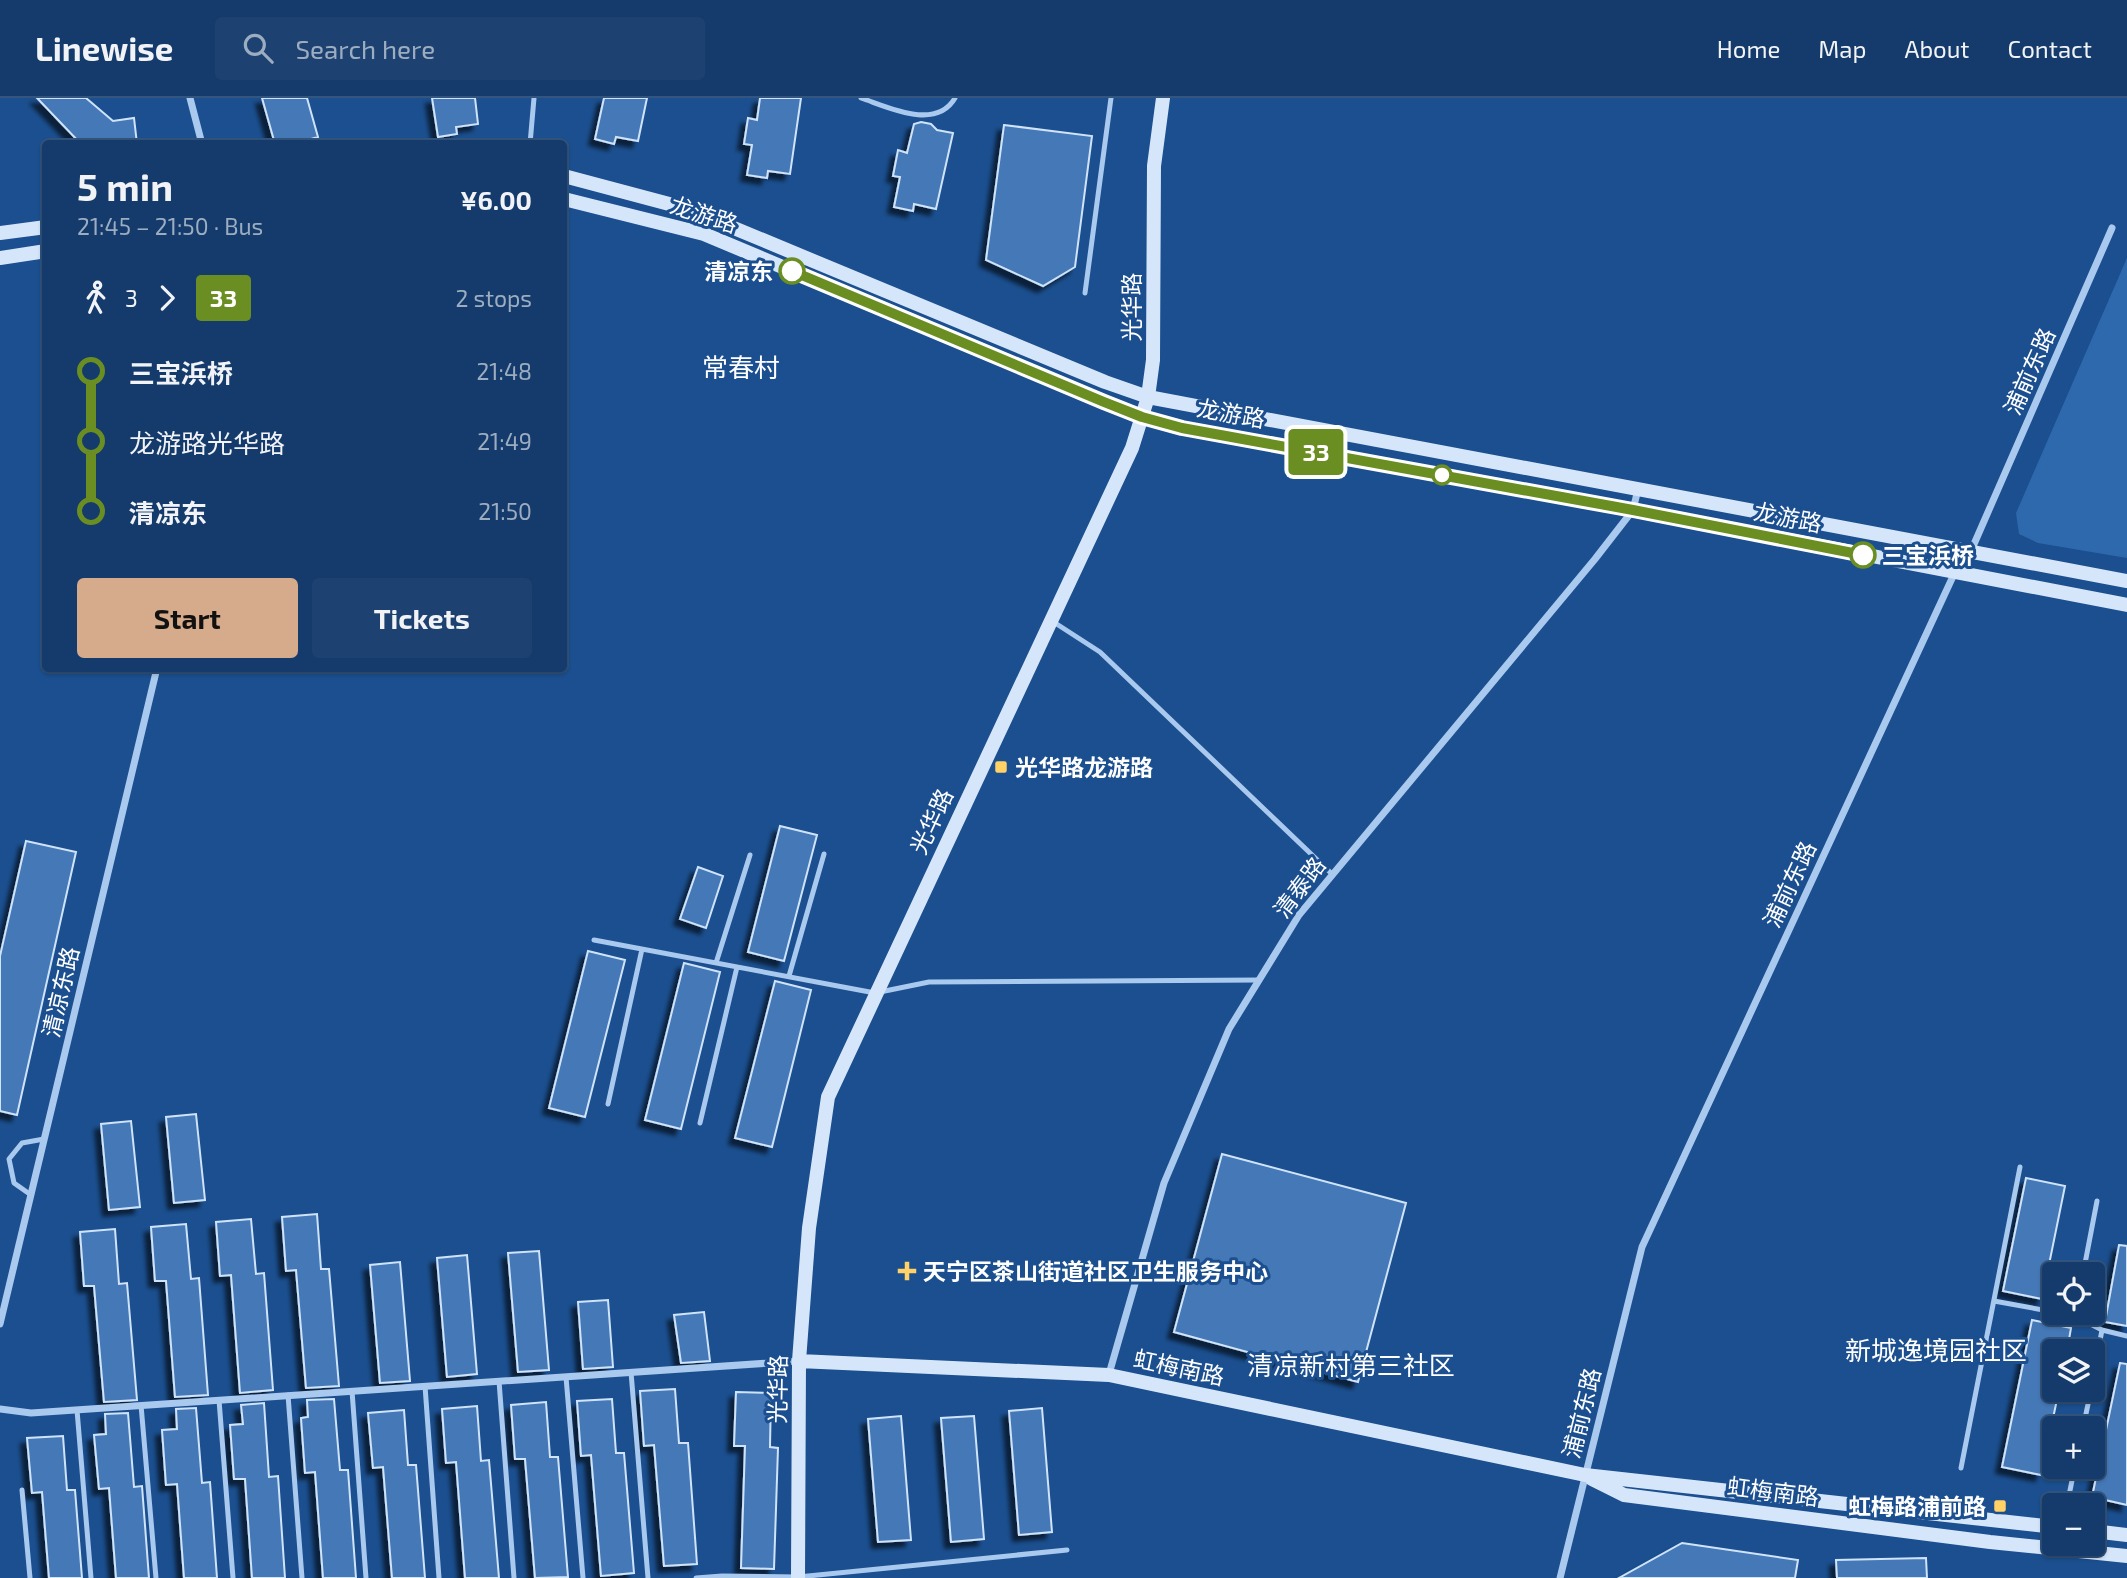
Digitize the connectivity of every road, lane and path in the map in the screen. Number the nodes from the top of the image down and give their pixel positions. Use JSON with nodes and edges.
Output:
{"nodes":[{"id":1,"x":190,"y":98,"type":"edge"},
{"id":2,"x":534,"y":98,"type":"edge"},
{"id":3,"x":861,"y":98,"type":"edge"},
{"id":4,"x":955,"y":98,"type":"edge"},
{"id":5,"x":1111,"y":98,"type":"edge"},
{"id":6,"x":1163,"y":98,"type":"edge"},
{"id":7,"x":201,"y":140,"type":"edge"},
{"id":8,"x":530,"y":140,"type":"edge"},
{"id":9,"x":567,"y":177,"type":"edge"},
{"id":10,"x":567,"y":200,"type":"edge"},
{"id":11,"x":42,"y":228,"type":"edge"},
{"id":12,"x":2112,"y":228,"type":"dead end"},
{"id":13,"x":0,"y":233,"type":"edge"},
{"id":14,"x":42,"y":252,"type":"edge"},
{"id":15,"x":0,"y":258,"type":"edge"},
{"id":16,"x":1085,"y":293,"type":"dead end"},
{"id":17,"x":1148,"y":397,"type":"junction"},
{"id":18,"x":1142,"y":417,"type":"junction"},
{"id":19,"x":1637,"y":489,"type":"junction"},
{"id":20,"x":1633,"y":510,"type":"junction"},
{"id":21,"x":1971,"y":551,"type":"junction"},
{"id":22,"x":1955,"y":572,"type":"junction"},
{"id":23,"x":2127,"y":581,"type":"edge"},
{"id":24,"x":2127,"y":605,"type":"edge"},
{"id":25,"x":1051,"y":621,"type":"junction"},
{"id":26,"x":156,"y":672,"type":"edge"},
{"id":27,"x":824,"y":854,"type":"dead end"},
{"id":28,"x":750,"y":855,"type":"dead end"},
{"id":29,"x":1332,"y":874,"type":"junction"},
{"id":30,"x":594,"y":940,"type":"dead end"},
{"id":31,"x":642,"y":949,"type":"junction"},
{"id":32,"x":716,"y":963,"type":"junction"},
{"id":33,"x":737,"y":967,"type":"junction"},
{"id":34,"x":789,"y":976,"type":"junction"},
{"id":35,"x":1259,"y":980,"type":"junction"},
{"id":36,"x":876,"y":993,"type":"junction"},
{"id":37,"x":608,"y":1104,"type":"dead end"},
{"id":38,"x":700,"y":1124,"type":"dead end"},
{"id":39,"x":44,"y":1139,"type":"junction"},
{"id":40,"x":0,"y":1155,"type":"edge"},
{"id":41,"x":9,"y":1159,"type":"junction"},
{"id":42,"x":2020,"y":1167,"type":"dead end"},
{"id":43,"x":31,"y":1195,"type":"junction"},
{"id":44,"x":2097,"y":1201,"type":"dead end"},
{"id":45,"x":2085,"y":1262,"type":"edge"},
{"id":46,"x":1994,"y":1301,"type":"junction"},
{"id":47,"x":2042,"y":1310,"type":"edge"},
{"id":48,"x":0,"y":1324,"type":"edge"},
{"id":49,"x":2094,"y":1325,"type":"edge"},
{"id":50,"x":2102,"y":1330,"type":"junction"},
{"id":51,"x":2127,"y":1336,"type":"edge"},
{"id":52,"x":2100,"y":1339,"type":"edge"},
{"id":53,"x":799,"y":1361,"type":"junction"},
{"id":54,"x":631,"y":1373,"type":"junction"},
{"id":55,"x":1109,"y":1375,"type":"junction"},
{"id":56,"x":566,"y":1377,"type":"junction"},
{"id":57,"x":499,"y":1381,"type":"junction"},
{"id":58,"x":425,"y":1386,"type":"junction"},
{"id":59,"x":352,"y":1391,"type":"junction"},
{"id":60,"x":288,"y":1395,"type":"junction"},
{"id":61,"x":219,"y":1400,"type":"junction"},
{"id":62,"x":141,"y":1405,"type":"junction"},
{"id":63,"x":0,"y":1409,"type":"edge"},
{"id":64,"x":77,"y":1410,"type":"junction"},
{"id":65,"x":1961,"y":1468,"type":"dead end"},
{"id":66,"x":1585,"y":1475,"type":"junction"},
{"id":67,"x":22,"y":1490,"type":"dead end"},
{"id":68,"x":2042,"y":1526,"type":"edge"},
{"id":69,"x":2105,"y":1532,"type":"edge"},
{"id":70,"x":2127,"y":1535,"type":"edge"},
{"id":71,"x":1067,"y":1550,"type":"dead end"},
{"id":72,"x":2127,"y":1556,"type":"edge"},
{"id":73,"x":798,"y":1577,"type":"edge"},
{"id":74,"x":30,"y":1578,"type":"edge"},
{"id":75,"x":91,"y":1578,"type":"edge"},
{"id":76,"x":156,"y":1578,"type":"edge"},
{"id":77,"x":233,"y":1578,"type":"edge"},
{"id":78,"x":302,"y":1578,"type":"edge"},
{"id":79,"x":366,"y":1578,"type":"edge"},
{"id":80,"x":439,"y":1578,"type":"edge"},
{"id":81,"x":514,"y":1578,"type":"edge"},
{"id":82,"x":583,"y":1578,"type":"edge"},
{"id":83,"x":648,"y":1578,"type":"edge"},
{"id":84,"x":696,"y":1578,"type":"edge"},
{"id":85,"x":1560,"y":1578,"type":"edge"}],
"edges":[{"from":1,"to":7,"type":"street"},
{"from":2,"to":8,"type":"lane"},
{"from":3,"to":4,"type":"lane"},
{"from":5,"to":16,"type":"lane"},
{"from":6,"to":17,"type":"main road","name":"光华路"},
{"from":9,"to":17,"type":"main road","name":"龙游路"},
{"from":10,"to":18,"type":"main road","name":"龙游路"},
{"from":11,"to":13,"type":"main road"},
{"from":12,"to":21,"type":"street","name":"浦前东路"},
{"from":14,"to":15,"type":"main road"},
{"from":17,"to":18,"type":"main road","name":"光华路"},
{"from":17,"to":19,"type":"main road","name":"龙游路"},
{"from":18,"to":20,"type":"main road","name":"龙游路"},
{"from":18,"to":25,"type":"main road","name":"光华路"},
{"from":19,"to":20,"type":"street","name":"清泰路"},
{"from":19,"to":21,"type":"main road","name":"龙游路"},
{"from":20,"to":22,"type":"main road","name":"龙游路"},
{"from":20,"to":29,"type":"street","name":"清泰路"},
{"from":21,"to":22,"type":"street","name":"浦前东路"},
{"from":21,"to":23,"type":"main road","name":"龙游路"},
{"from":22,"to":24,"type":"main road","name":"龙游路"},
{"from":22,"to":66,"type":"street","name":"浦前东路"},
{"from":25,"to":29,"type":"lane"},
{"from":25,"to":36,"type":"main road","name":"光华路"},
{"from":26,"to":39,"type":"street","name":"清凉东路"},
{"from":27,"to":34,"type":"lane"},
{"from":28,"to":32,"type":"lane"},
{"from":29,"to":35,"type":"street","name":"清泰路"},
{"from":30,"to":31,"type":"lane"},
{"from":31,"to":32,"type":"lane"},
{"from":31,"to":37,"type":"lane"},
{"from":32,"to":33,"type":"lane"},
{"from":33,"to":34,"type":"lane"},
{"from":33,"to":38,"type":"lane"},
{"from":34,"to":36,"type":"lane"},
{"from":35,"to":36,"type":"lane"},
{"from":35,"to":55,"type":"street","name":"清泰路"},
{"from":36,"to":53,"type":"main road","name":"光华路"},
{"from":39,"to":41,"type":"lane"},
{"from":39,"to":43,"type":"street","name":"清凉东路"},
{"from":40,"to":41,"type":"lane"},
{"from":41,"to":43,"type":"lane"},
{"from":42,"to":46,"type":"lane"},
{"from":43,"to":48,"type":"street","name":"清凉东路"},
{"from":44,"to":45,"type":"lane"},
{"from":46,"to":47,"type":"lane"},
{"from":46,"to":65,"type":"lane"},
{"from":49,"to":50,"type":"lane"},
{"from":50,"to":51,"type":"lane"},
{"from":50,"to":52,"type":"lane"},
{"from":53,"to":54,"type":"street"},
{"from":53,"to":55,"type":"main road","name":"虹梅南路"},
{"from":53,"to":73,"type":"main road","name":"光华路"},
{"from":54,"to":56,"type":"street"},
{"from":54,"to":83,"type":"lane"},
{"from":55,"to":66,"type":"main road","name":"虹梅南路"},
{"from":56,"to":57,"type":"street"},
{"from":56,"to":82,"type":"lane"},
{"from":57,"to":58,"type":"street"},
{"from":57,"to":81,"type":"lane"},
{"from":58,"to":59,"type":"street"},
{"from":58,"to":80,"type":"lane"},
{"from":59,"to":60,"type":"street"},
{"from":59,"to":79,"type":"lane"},
{"from":60,"to":61,"type":"street"},
{"from":60,"to":78,"type":"lane"},
{"from":61,"to":62,"type":"street"},
{"from":61,"to":77,"type":"lane"},
{"from":62,"to":64,"type":"street"},
{"from":62,"to":76,"type":"lane"},
{"from":63,"to":64,"type":"street"},
{"from":64,"to":75,"type":"lane"},
{"from":66,"to":68,"type":"main road","name":"虹梅南路"},
{"from":66,"to":72,"type":"main road","name":"虹梅南路"},
{"from":66,"to":85,"type":"street","name":"浦前东路"},
{"from":67,"to":74,"type":"lane"},
{"from":69,"to":70,"type":"main road"},
{"from":71,"to":73,"type":"lane"},
{"from":73,"to":84,"type":"lane"}]}
